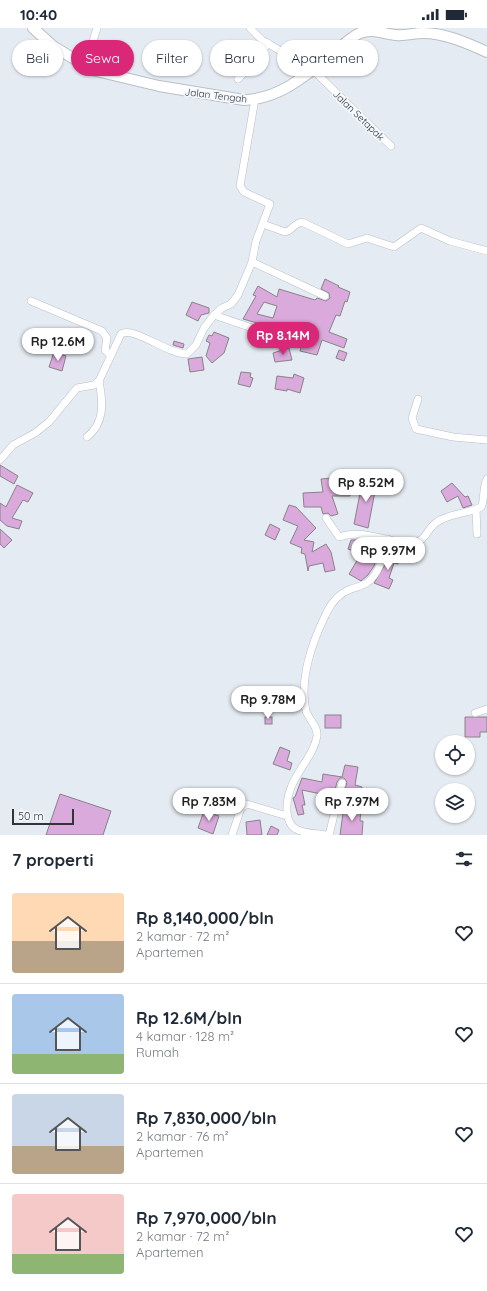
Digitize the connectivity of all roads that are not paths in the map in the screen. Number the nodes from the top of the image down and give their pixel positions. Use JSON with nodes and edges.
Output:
{"nodes":[{"id":1,"x":33,"y":28,"type":"edge"},
{"id":2,"x":97,"y":28,"type":"edge"},
{"id":3,"x":250,"y":28,"type":"edge"},
{"id":4,"x":386,"y":30,"type":"edge"},
{"id":5,"x":424,"y":31,"type":"edge"},
{"id":6,"x":93,"y":40,"type":"edge"},
{"id":7,"x":264,"y":40,"type":"edge"},
{"id":8,"x":350,"y":40,"type":"edge"},
{"id":9,"x":487,"y":52,"type":"edge"},
{"id":10,"x":71,"y":58,"type":"edge"},
{"id":11,"x":115,"y":76,"type":"edge"},
{"id":12,"x":241,"y":76,"type":"edge"},
{"id":13,"x":304,"y":76,"type":"edge"},
{"id":14,"x":319,"y":76,"type":"edge"},
{"id":15,"x":238,"y":79,"type":"dead end"},
{"id":16,"x":255,"y":100,"type":"junction"},
{"id":17,"x":391,"y":146,"type":"dead end"},
{"id":18,"x":263,"y":224,"type":"junction"},
{"id":19,"x":487,"y":251,"type":"edge"},
{"id":20,"x":252,"y":262,"type":"junction"},
{"id":21,"x":325,"y":296,"type":"dead end"},
{"id":22,"x":31,"y":301,"type":"dead end"},
{"id":23,"x":214,"y":316,"type":"junction"},
{"id":24,"x":296,"y":343,"type":"dead end"},
{"id":25,"x":110,"y":355,"type":"junction"},
{"id":26,"x":99,"y":381,"type":"junction"},
{"id":27,"x":418,"y":399,"type":"dead end"},
{"id":28,"x":87,"y":438,"type":"dead end"},
{"id":29,"x":487,"y":440,"type":"edge"},
{"id":30,"x":0,"y":460,"type":"edge"},
{"id":31,"x":487,"y":479,"type":"edge"},
{"id":32,"x":476,"y":509,"type":"junction"},
{"id":33,"x":326,"y":518,"type":"dead end"},
{"id":34,"x":477,"y":534,"type":"dead end"},
{"id":35,"x":388,"y":539,"type":"junction"},
{"id":36,"x":487,"y":709,"type":"edge"},
{"id":37,"x":475,"y":713,"type":"dead end"},
{"id":38,"x":342,"y":783,"type":"dead end"},
{"id":39,"x":287,"y":816,"type":"junction"},
{"id":40,"x":232,"y":835,"type":"edge"},
{"id":41,"x":326,"y":835,"type":"edge"},
{"id":42,"x":329,"y":835,"type":"edge"}],
"edges":[{"from":1,"to":10,"type":"main road","name":"Jalan Tengah"},
{"from":2,"to":6,"type":"street"},
{"from":3,"to":7,"type":"street","name":"Jalan Setapak"},
{"from":4,"to":5,"type":"main road","name":"Jalan Tengah"},
{"from":4,"to":8,"type":"main road","name":"Jalan Tengah"},
{"from":5,"to":9,"type":"main road","name":"Jalan Tengah"},
{"from":11,"to":16,"type":"main road","name":"Jalan Tengah"},
{"from":12,"to":15,"type":"street"},
{"from":13,"to":16,"type":"main road","name":"Jalan Tengah"},
{"from":14,"to":17,"type":"street","name":"Jalan Setapak"},
{"from":16,"to":18,"type":"street"},
{"from":18,"to":19,"type":"street"},
{"from":18,"to":20,"type":"street"},
{"from":20,"to":21,"type":"street"},
{"from":20,"to":23,"type":"street"},
{"from":22,"to":25,"type":"street"},
{"from":23,"to":24,"type":"street"},
{"from":23,"to":25,"type":"street"},
{"from":25,"to":26,"type":"street"},
{"from":26,"to":28,"type":"street"},
{"from":26,"to":30,"type":"street"},
{"from":27,"to":29,"type":"street"},
{"from":31,"to":32,"type":"street"},
{"from":32,"to":34,"type":"street"},
{"from":32,"to":35,"type":"street"},
{"from":33,"to":35,"type":"street"},
{"from":35,"to":39,"type":"street"},
{"from":36,"to":37,"type":"street"},
{"from":38,"to":42,"type":"street"},
{"from":39,"to":40,"type":"street"},
{"from":39,"to":41,"type":"street"}]}
